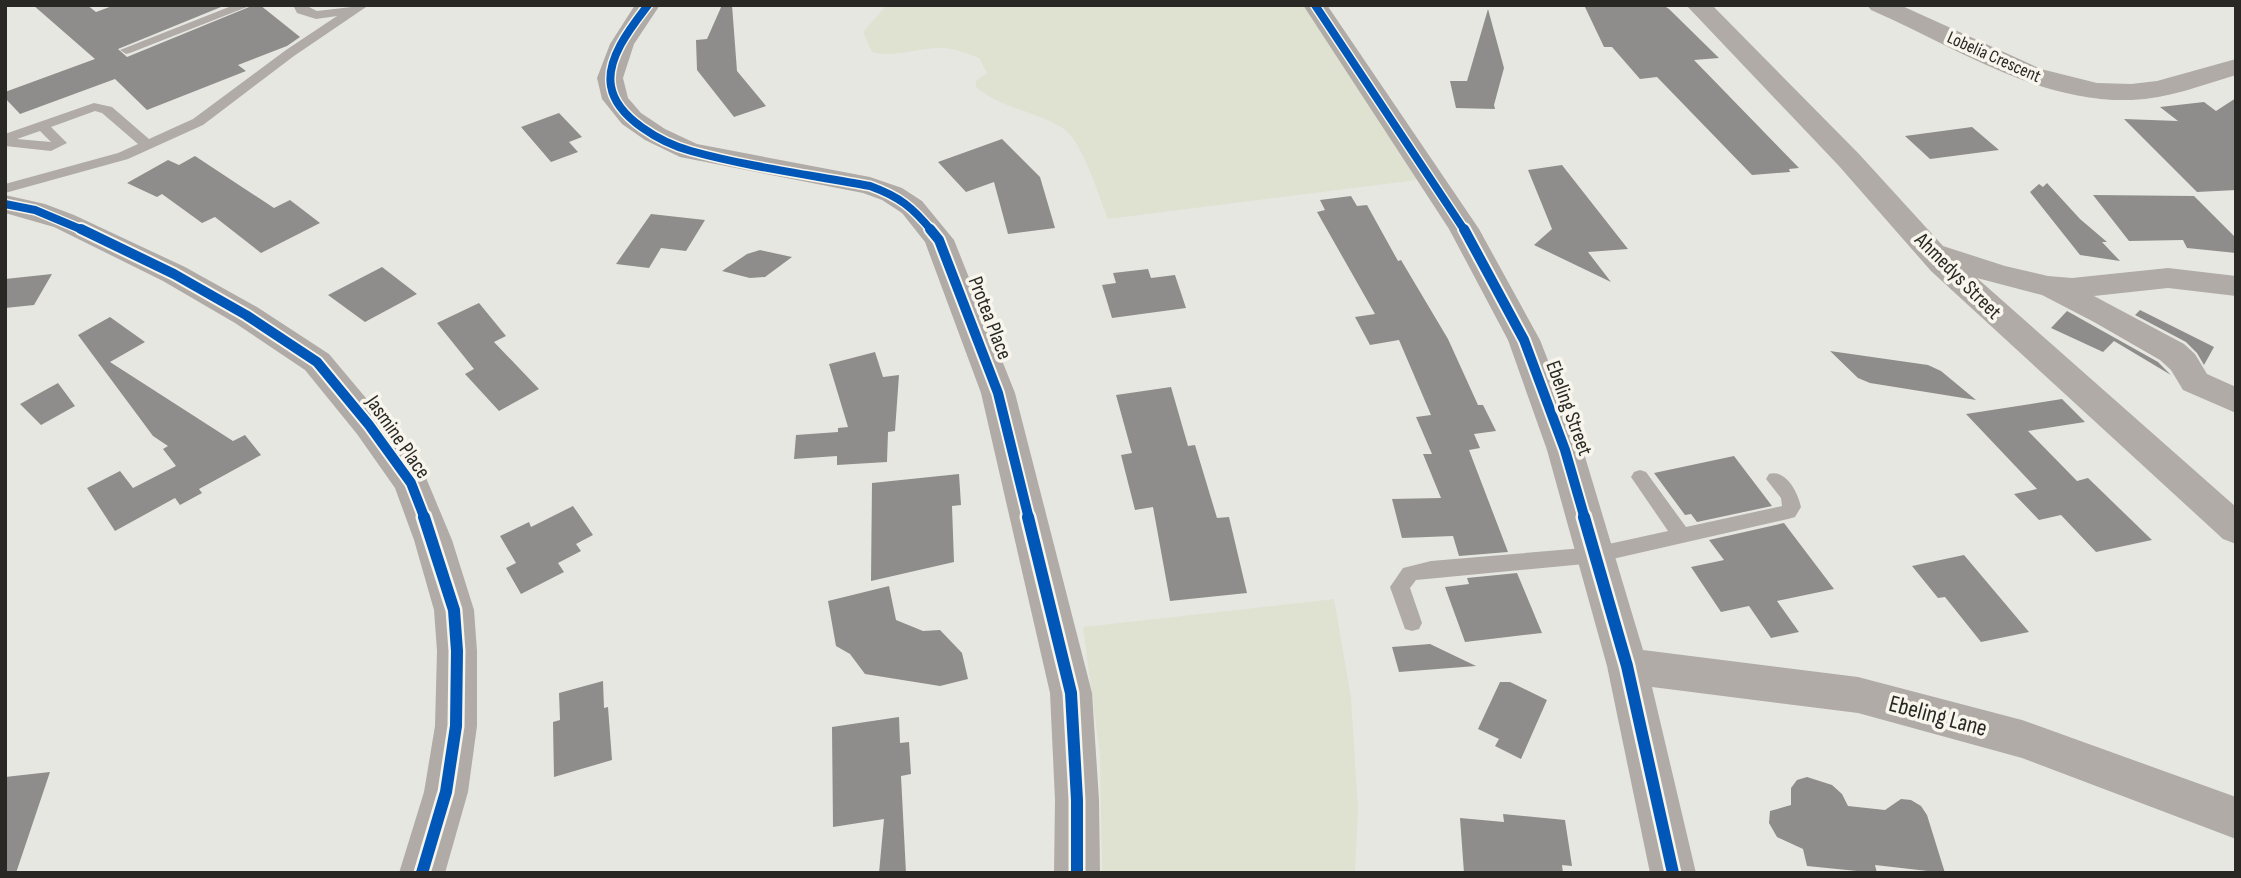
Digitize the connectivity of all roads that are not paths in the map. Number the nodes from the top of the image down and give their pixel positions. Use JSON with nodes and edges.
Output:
{"nodes":[{"id":1,"x":246,"y":5,"type":"edge"},
{"id":2,"x":299,"y":5,"type":"edge"},
{"id":3,"x":363,"y":5,"type":"edge"},
{"id":4,"x":648,"y":5,"type":"edge"},
{"id":5,"x":1315,"y":5,"type":"edge"},
{"id":6,"x":1699,"y":5,"type":"edge"},
{"id":7,"x":1879,"y":5,"type":"edge"},
{"id":8,"x":316,"y":16,"type":"junction"},
{"id":9,"x":322,"y":32,"type":"junction"},
{"id":10,"x":126,"y":50,"type":"dead end"},
{"id":11,"x":2236,"y":67,"type":"edge"},
{"id":12,"x":42,"y":125,"type":"junction"},
{"id":13,"x":5,"y":141,"type":"edge"},
{"id":14,"x":146,"y":144,"type":"junction"},
{"id":15,"x":9,"y":204,"type":"edge"},
{"id":16,"x":1932,"y":253,"type":"junction"},
{"id":17,"x":2048,"y":286,"type":"junction"},
{"id":18,"x":2236,"y":286,"type":"edge"},
{"id":19,"x":2236,"y":401,"type":"edge"},
{"id":20,"x":1640,"y":477,"type":"dead end"},
{"id":21,"x":1775,"y":479,"type":"dead end"},
{"id":22,"x":2236,"y":529,"type":"edge"},
{"id":23,"x":1682,"y":537,"type":"junction"},
{"id":24,"x":1595,"y":555,"type":"junction"},
{"id":25,"x":1412,"y":623,"type":"dead end"},
{"id":26,"x":1627,"y":666,"type":"junction"},
{"id":27,"x":2236,"y":818,"type":"edge"},
{"id":28,"x":422,"y":873,"type":"edge"},
{"id":29,"x":1077,"y":873,"type":"edge"},
{"id":30,"x":1673,"y":873,"type":"edge"}],
"edges":[{"from":1,"to":10,"type":"lane"},
{"from":2,"to":8,"type":"lane"},
{"from":3,"to":8,"type":"lane"},
{"from":3,"to":9,"type":"lane"},
{"from":4,"to":29,"type":"street","name":"Protea Place"},
{"from":5,"to":24,"type":"street","name":"Ebeling Street"},
{"from":6,"to":16,"type":"street","name":"Ahmedys Street"},
{"from":7,"to":11,"type":"street","name":"Lobelia Crescent"},
{"from":8,"to":9,"type":"lane"},
{"from":9,"to":14,"type":"lane"},
{"from":12,"to":13,"type":"lane"},
{"from":12,"to":13,"type":"lane"},
{"from":12,"to":14,"type":"lane"},
{"from":14,"to":15,"type":"lane"},
{"from":15,"to":28,"type":"street","name":"Jasmine Place"},
{"from":16,"to":17,"type":"street"},
{"from":16,"to":22,"type":"street","name":"Ahmedys Street"},
{"from":17,"to":18,"type":"street"},
{"from":17,"to":19,"type":"street"},
{"from":20,"to":23,"type":"lane"},
{"from":21,"to":23,"type":"lane"},
{"from":23,"to":24,"type":"lane"},
{"from":24,"to":25,"type":"lane"},
{"from":24,"to":26,"type":"street","name":"Ebeling Street"},
{"from":26,"to":27,"type":"street","name":"Ebeling Lane"},
{"from":26,"to":30,"type":"street","name":"Ebeling Street"}]}
